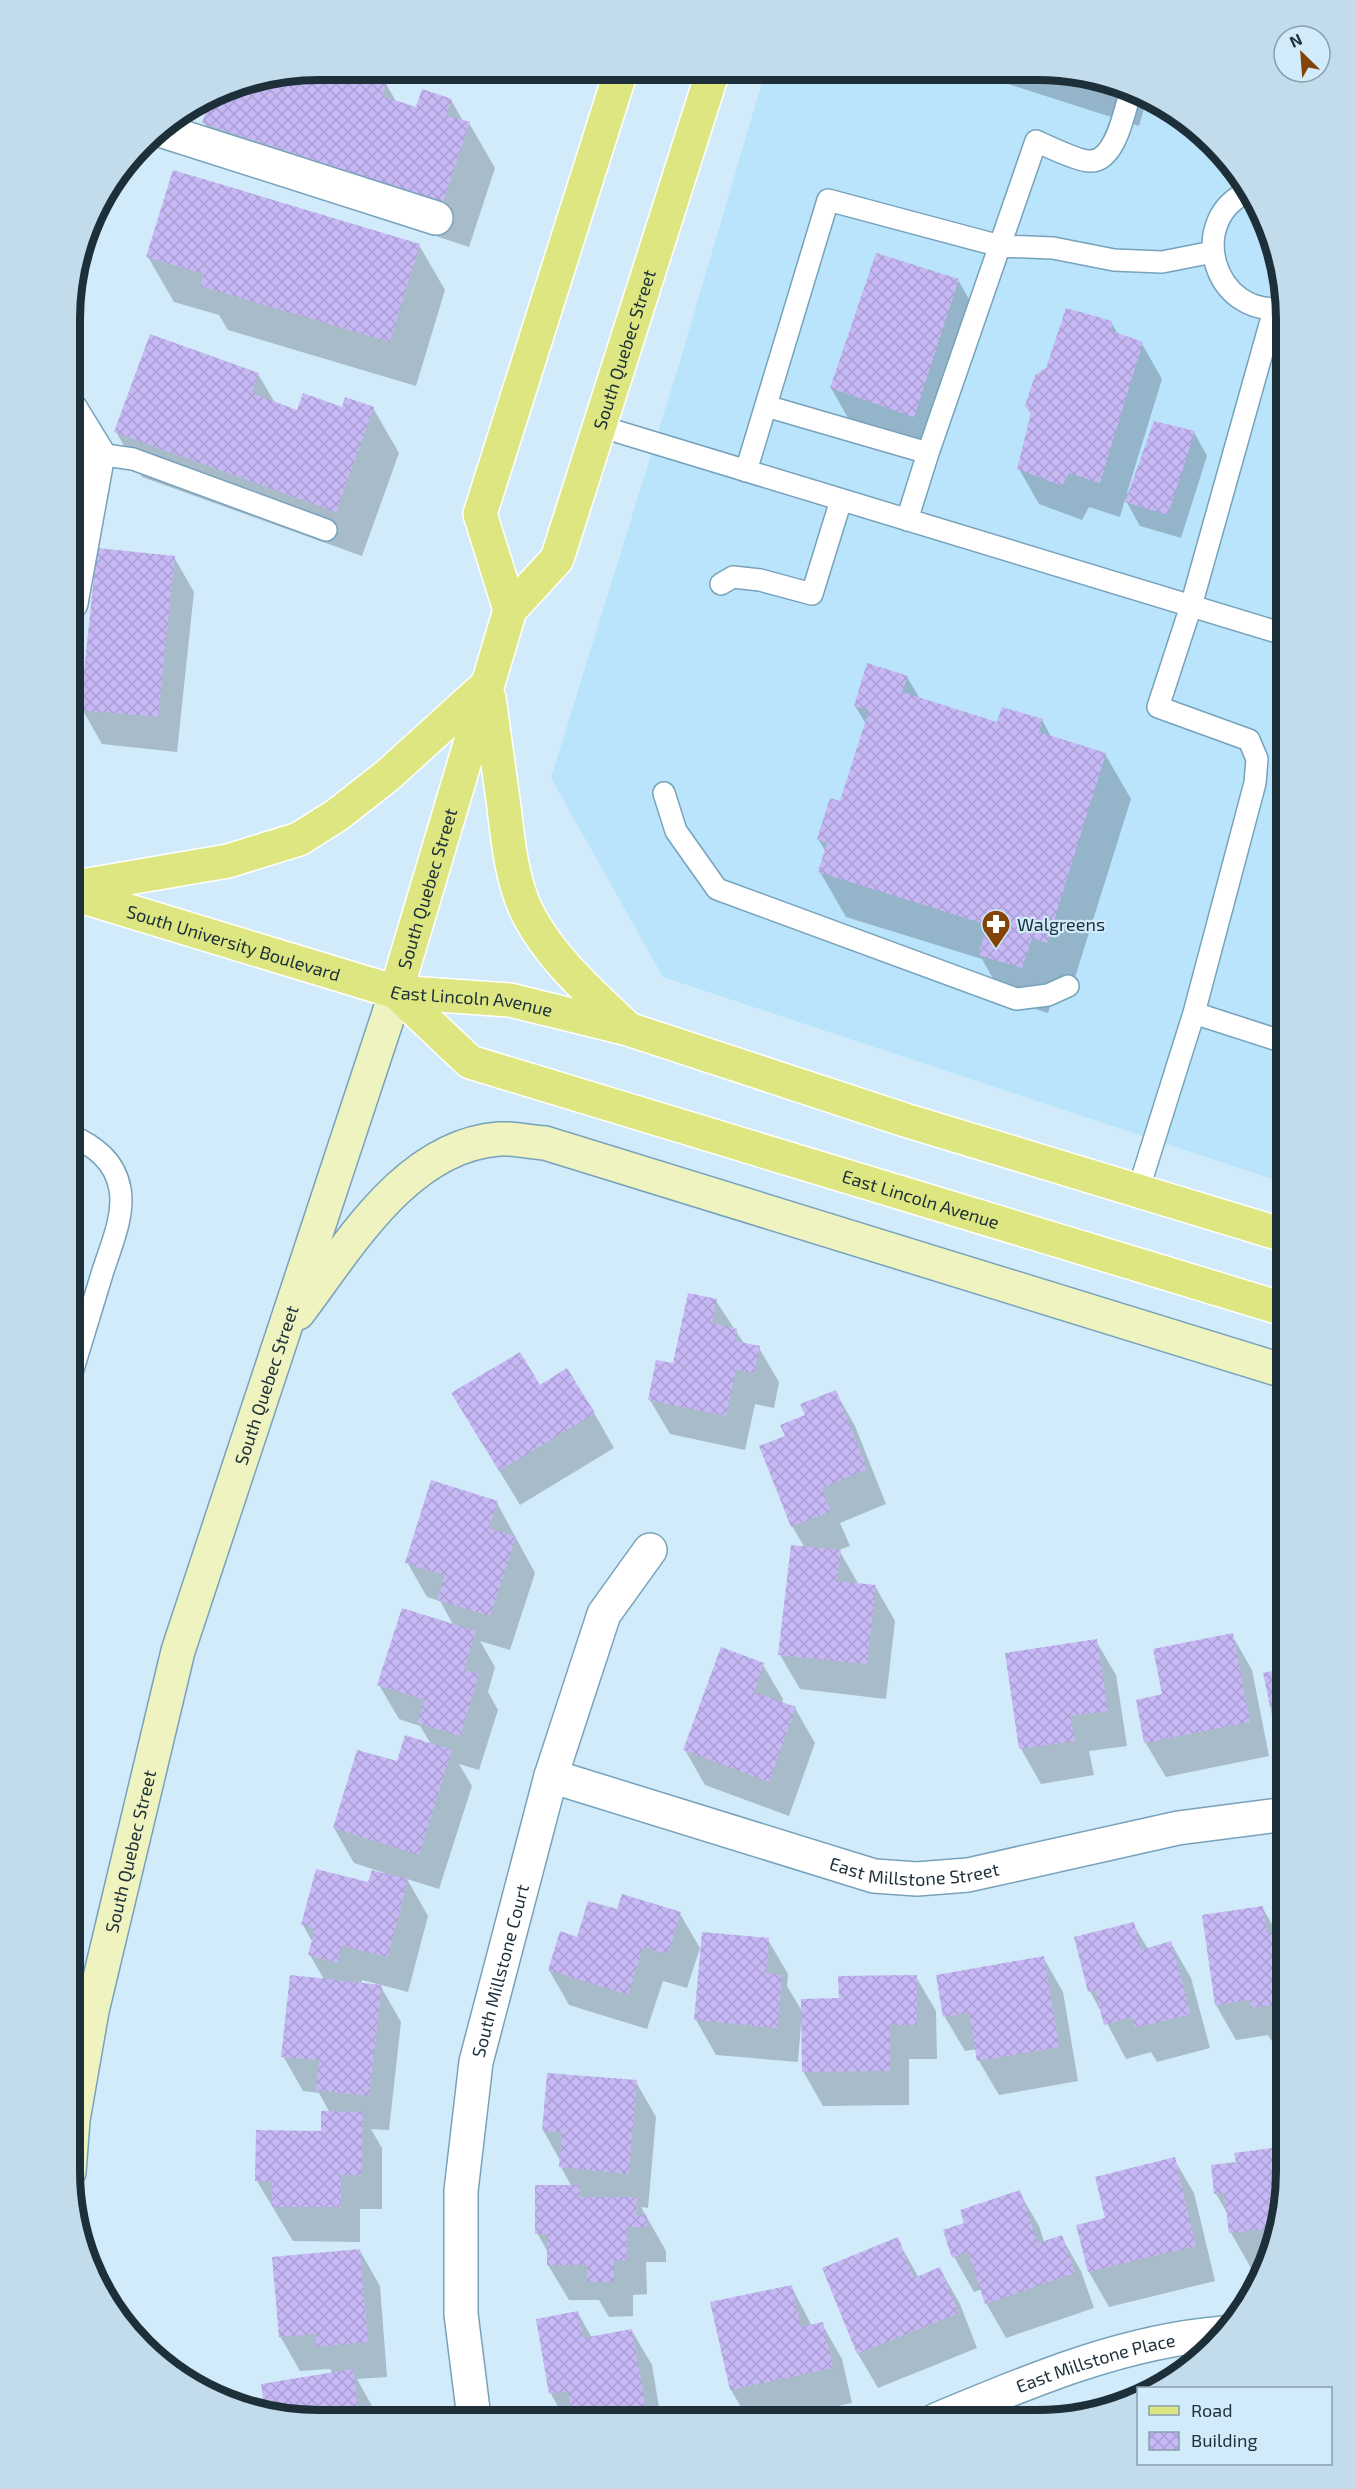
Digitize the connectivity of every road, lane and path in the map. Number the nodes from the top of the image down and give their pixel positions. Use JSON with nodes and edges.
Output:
{"nodes":[{"id":1,"x":618,"y":79,"type":"edge"},
{"id":2,"x":709,"y":79,"type":"edge"},
{"id":3,"x":1128,"y":98,"type":"edge"},
{"id":4,"x":169,"y":133,"type":"edge"},
{"id":5,"x":1243,"y":197,"type":"edge"},
{"id":6,"x":436,"y":218,"type":"dead end"},
{"id":7,"x":1000,"y":246,"type":"junction"},
{"id":8,"x":1213,"y":252,"type":"junction"},
{"id":9,"x":1276,"y":308,"type":"edge"},
{"id":10,"x":1276,"y":322,"type":"edge"},
{"id":11,"x":766,"y":406,"type":"junction"},
{"id":12,"x":80,"y":425,"type":"edge"},
{"id":13,"x":599,"y":426,"type":"junction"},
{"id":14,"x":928,"y":453,"type":"junction"},
{"id":15,"x":98,"y":454,"type":"junction"},
{"id":16,"x":746,"y":471,"type":"junction"},
{"id":17,"x":841,"y":500,"type":"junction"},
{"id":18,"x":907,"y":520,"type":"junction"},
{"id":19,"x":326,"y":530,"type":"dead end"},
{"id":20,"x":80,"y":553,"type":"edge"},
{"id":21,"x":721,"y":584,"type":"dead end"},
{"id":22,"x":1191,"y":606,"type":"junction"},
{"id":23,"x":510,"y":610,"type":"junction"},
{"id":24,"x":1276,"y":632,"type":"edge"},
{"id":25,"x":487,"y":685,"type":"junction"},
{"id":26,"x":664,"y":793,"type":"dead end"},
{"id":27,"x":80,"y":886,"type":"edge"},
{"id":28,"x":80,"y":896,"type":"edge"},
{"id":29,"x":1068,"y":986,"type":"dead end"},
{"id":30,"x":396,"y":992,"type":"junction"},
{"id":31,"x":1194,"y":1013,"type":"junction"},
{"id":32,"x":628,"y":1029,"type":"junction"},
{"id":33,"x":1276,"y":1039,"type":"edge"},
{"id":34,"x":80,"y":1139,"type":"edge"},
{"id":35,"x":1138,"y":1191,"type":"junction"},
{"id":36,"x":1276,"y":1233,"type":"edge"},
{"id":37,"x":1276,"y":1306,"type":"edge"},
{"id":38,"x":283,"y":1333,"type":"junction"},
{"id":39,"x":80,"y":1346,"type":"edge"},
{"id":40,"x":1276,"y":1369,"type":"edge"},
{"id":41,"x":650,"y":1550,"type":"dead end"},
{"id":42,"x":551,"y":1776,"type":"junction"},
{"id":43,"x":1276,"y":1815,"type":"edge"},
{"id":44,"x":81,"y":2008,"type":"edge"},
{"id":45,"x":1210,"y":2335,"type":"edge"},
{"id":46,"x":473,"y":2410,"type":"edge"},
{"id":47,"x":960,"y":2410,"type":"edge"}],
"edges":[{"from":1,"to":23,"type":"main road"},
{"from":2,"to":13,"type":"main road","name":"South Quebec Street"},
{"from":3,"to":7,"type":"lane"},
{"from":4,"to":6,"type":"street"},
{"from":5,"to":8,"type":"lane"},
{"from":7,"to":8,"type":"lane"},
{"from":7,"to":11,"type":"lane"},
{"from":7,"to":14,"type":"lane"},
{"from":8,"to":9,"type":"lane"},
{"from":10,"to":22,"type":"lane"},
{"from":11,"to":14,"type":"lane"},
{"from":11,"to":16,"type":"lane"},
{"from":12,"to":15,"type":"street"},
{"from":13,"to":16,"type":"lane"},
{"from":13,"to":23,"type":"main road","name":"South Quebec Street"},
{"from":14,"to":18,"type":"lane"},
{"from":15,"to":19,"type":"lane"},
{"from":15,"to":20,"type":"street"},
{"from":16,"to":17,"type":"lane"},
{"from":17,"to":18,"type":"lane"},
{"from":17,"to":21,"type":"lane"},
{"from":18,"to":22,"type":"lane"},
{"from":22,"to":24,"type":"lane"},
{"from":22,"to":31,"type":"lane"},
{"from":23,"to":25,"type":"main road","name":"South Quebec Street"},
{"from":25,"to":27,"type":"main road"},
{"from":25,"to":30,"type":"main road","name":"South Quebec Street"},
{"from":25,"to":32,"type":"main road"},
{"from":26,"to":29,"type":"lane"},
{"from":28,"to":30,"type":"main road","name":"South University Boulevard"},
{"from":30,"to":32,"type":"main road","name":"East Lincoln Avenue"},
{"from":30,"to":37,"type":"main road","name":"East Lincoln Avenue"},
{"from":30,"to":38,"type":"main road","name":"South Quebec Street"},
{"from":31,"to":33,"type":"lane"},
{"from":31,"to":35,"type":"lane"},
{"from":32,"to":35,"type":"main road","name":"East Lincoln Avenue"},
{"from":34,"to":39,"type":"lane"},
{"from":35,"to":36,"type":"main road","name":"East Lincoln Avenue"},
{"from":38,"to":40,"type":"main road"},
{"from":38,"to":44,"type":"main road","name":"South Quebec Street"},
{"from":41,"to":42,"type":"street","name":"South Millstone Court"},
{"from":42,"to":43,"type":"street","name":"East Millstone Street"},
{"from":42,"to":46,"type":"street","name":"South Millstone Court"},
{"from":45,"to":47,"type":"street","name":"East Millstone Place"}]}
